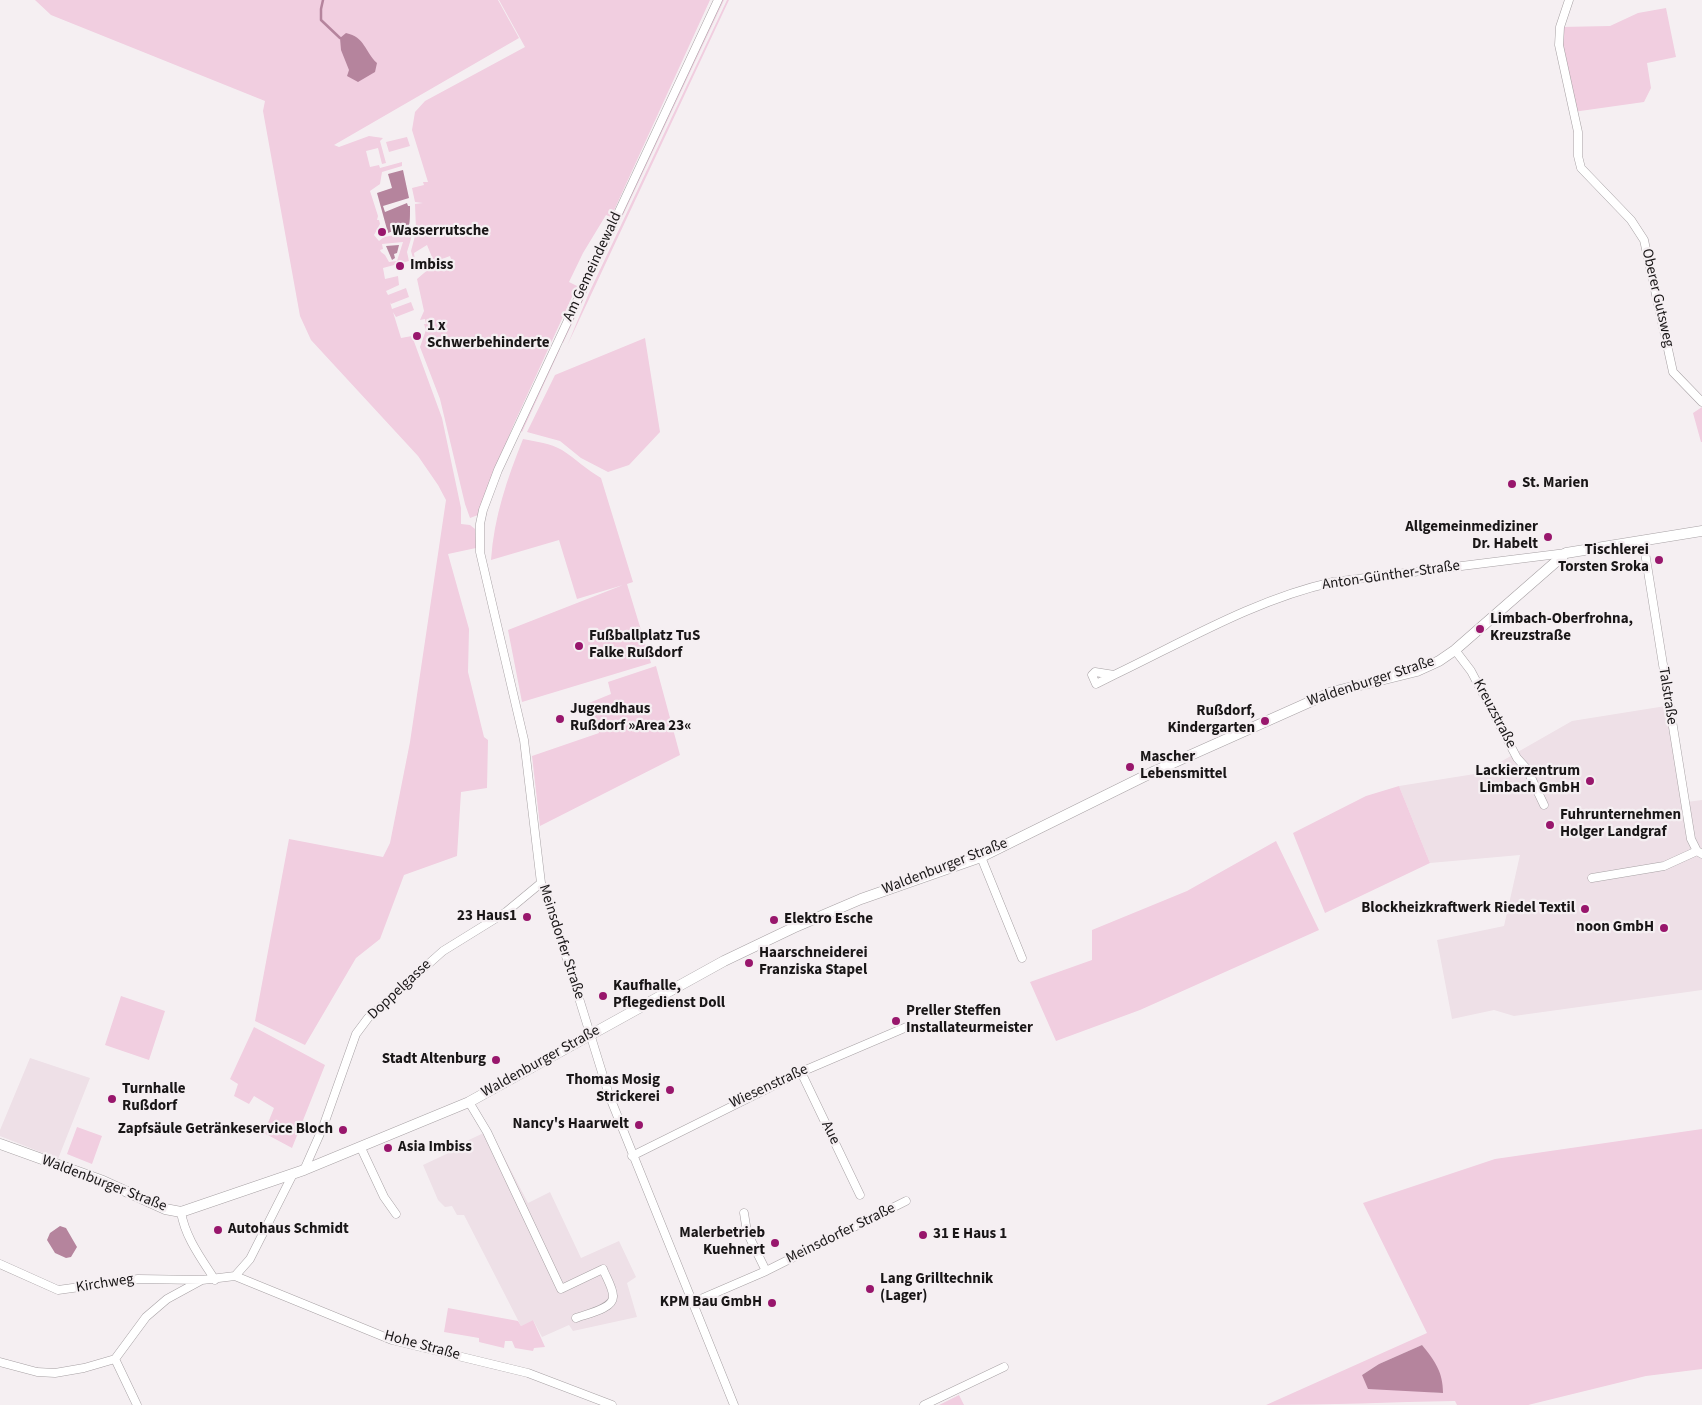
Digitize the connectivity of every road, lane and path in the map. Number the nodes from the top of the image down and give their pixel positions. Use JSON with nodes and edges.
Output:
{"nodes":[{"id":1,"x":718,"y":0,"type":"edge"},
{"id":2,"x":1569,"y":0,"type":"edge"},
{"id":3,"x":1702,"y":402,"type":"edge"},
{"id":4,"x":1702,"y":531,"type":"edge"},
{"id":5,"x":479,"y":537,"type":"joint"},
{"id":6,"x":1643,"y":540,"type":"junction"},
{"id":7,"x":1566,"y":553,"type":"junction"},
{"id":8,"x":1455,"y":650,"type":"junction"},
{"id":9,"x":1114,"y":675,"type":"dead end"},
{"id":10,"x":1544,"y":805,"type":"dead end"},
{"id":11,"x":1700,"y":853,"type":"edge"},
{"id":12,"x":982,"y":857,"type":"junction"},
{"id":13,"x":1592,"y":878,"type":"dead end"},
{"id":14,"x":541,"y":883,"type":"junction"},
{"id":15,"x":1022,"y":958,"type":"dead end"},
{"id":16,"x":909,"y":1026,"type":"dead end"},
{"id":17,"x":590,"y":1034,"type":"junction"},
{"id":18,"x":801,"y":1072,"type":"junction"},
{"id":19,"x":469,"y":1102,"type":"junction"},
{"id":20,"x":0,"y":1144,"type":"edge"},
{"id":21,"x":361,"y":1148,"type":"junction"},
{"id":22,"x":632,"y":1156,"type":"junction"},
{"id":23,"x":304,"y":1170,"type":"junction"},
{"id":24,"x":292,"y":1174,"type":"junction"},
{"id":25,"x":860,"y":1195,"type":"dead end"},
{"id":26,"x":906,"y":1201,"type":"dead end"},
{"id":27,"x":181,"y":1212,"type":"junction"},
{"id":28,"x":744,"y":1213,"type":"dead end"},
{"id":29,"x":396,"y":1214,"type":"dead end"},
{"id":30,"x":0,"y":1264,"type":"edge"},
{"id":31,"x":766,"y":1271,"type":"junction"},
{"id":32,"x":235,"y":1276,"type":"junction"},
{"id":33,"x":202,"y":1280,"type":"junction"},
{"id":34,"x":215,"y":1280,"type":"junction"},
{"id":35,"x":694,"y":1302,"type":"junction"},
{"id":36,"x":576,"y":1318,"type":"dead end"},
{"id":37,"x":115,"y":1358,"type":"junction"},
{"id":38,"x":0,"y":1362,"type":"edge"},
{"id":39,"x":1004,"y":1367,"type":"dead end"},
{"id":40,"x":137,"y":1405,"type":"edge"},
{"id":41,"x":612,"y":1405,"type":"edge"},
{"id":42,"x":734,"y":1405,"type":"edge"},
{"id":43,"x":924,"y":1405,"type":"edge"}],
"edges":[{"from":1,"to":5,"type":"street","name":"Am Gemeindewald"},
{"from":2,"to":3,"type":"street","name":"Oberer Gutsweg"},
{"from":4,"to":6,"type":"main road"},
{"from":5,"to":14,"type":"street","name":"Meinsdorfer Straße"},
{"from":6,"to":7,"type":"main road"},
{"from":6,"to":11,"type":"street","name":"Talstraße"},
{"from":7,"to":8,"type":"main road","name":"Waldenburger Straße"},
{"from":7,"to":9,"type":"street","name":"Anton-Günther-Straße"},
{"from":8,"to":10,"type":"street","name":"Kreuzstraße"},
{"from":8,"to":12,"type":"main road","name":"Waldenburger Straße"},
{"from":11,"to":13,"type":"street","name":"Talstraße"},
{"from":12,"to":15,"type":"street"},
{"from":12,"to":17,"type":"main road","name":"Waldenburger Straße"},
{"from":14,"to":17,"type":"street","name":"Meinsdorfer Straße"},
{"from":14,"to":23,"type":"street","name":"Doppelgasse"},
{"from":16,"to":18,"type":"street","name":"Wiesenstraße"},
{"from":17,"to":19,"type":"main road","name":"Waldenburger Straße"},
{"from":17,"to":22,"type":"street","name":"Meinsdorfer Straße"},
{"from":18,"to":22,"type":"street","name":"Wiesenstraße"},
{"from":18,"to":25,"type":"street","name":"Aue"},
{"from":19,"to":21,"type":"main road","name":"Waldenburger Straße"},
{"from":19,"to":36,"type":"street"},
{"from":20,"to":27,"type":"main road","name":"Waldenburger Straße"},
{"from":21,"to":23,"type":"main road","name":"Waldenburger Straße"},
{"from":21,"to":29,"type":"street"},
{"from":22,"to":35,"type":"street","name":"Meinsdorfer Straße"},
{"from":23,"to":24,"type":"main road","name":"Waldenburger Straße"},
{"from":24,"to":27,"type":"main road","name":"Waldenburger Straße"},
{"from":24,"to":32,"type":"street"},
{"from":26,"to":31,"type":"street","name":"Meinsdorfer Straße"},
{"from":27,"to":34,"type":"street","name":"Waldenburger Straße"},
{"from":28,"to":31,"type":"street"},
{"from":30,"to":33,"type":"street","name":"Kirchweg"},
{"from":31,"to":35,"type":"street","name":"Meinsdorfer Straße"},
{"from":32,"to":34,"type":"street","name":"Kirchweg"},
{"from":32,"to":41,"type":"street","name":"Hohe Straße"},
{"from":33,"to":34,"type":"street","name":"Kirchweg"},
{"from":33,"to":37,"type":"street"},
{"from":35,"to":42,"type":"street","name":"Meinsdorfer Straße"},
{"from":37,"to":38,"type":"street"},
{"from":37,"to":40,"type":"street"},
{"from":39,"to":43,"type":"street"}]}
